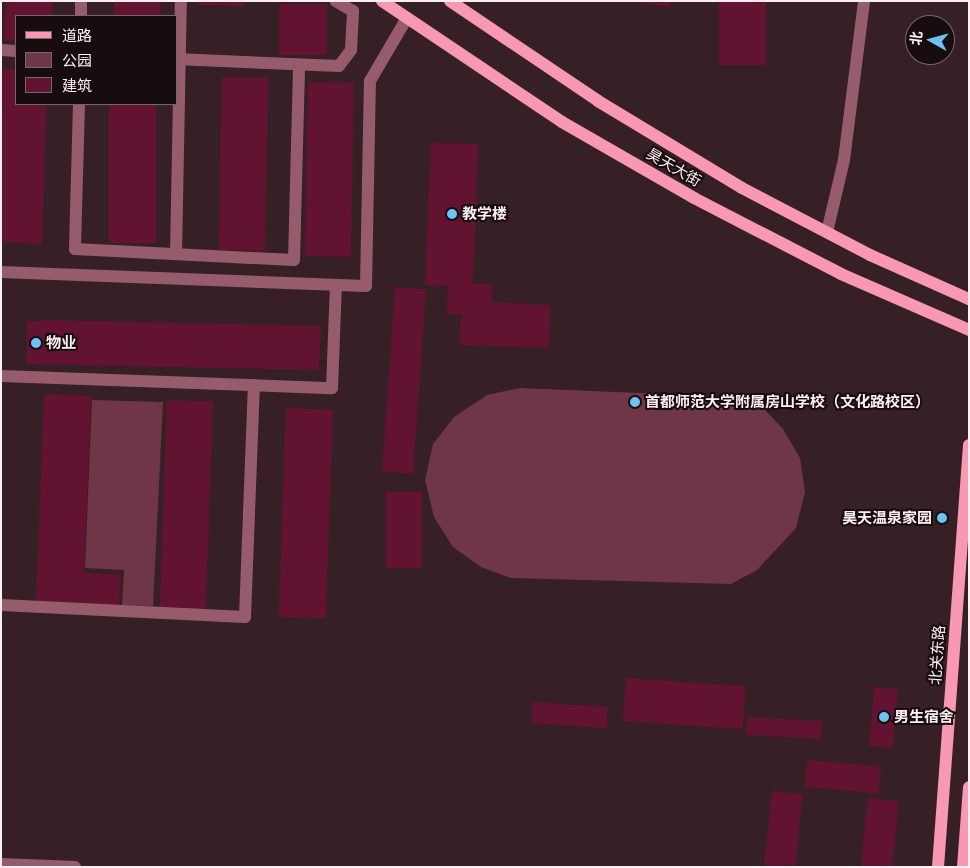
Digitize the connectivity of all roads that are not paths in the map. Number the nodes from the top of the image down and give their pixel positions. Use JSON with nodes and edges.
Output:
{"nodes":[{"id":1,"x":82,"y":1,"type":"edge"},
{"id":2,"x":181,"y":1,"type":"edge"},
{"id":3,"x":336,"y":1,"type":"edge"},
{"id":4,"x":382,"y":1,"type":"edge"},
{"id":5,"x":450,"y":1,"type":"edge"},
{"id":6,"x":864,"y":1,"type":"edge"},
{"id":7,"x":81,"y":15,"type":"edge"},
{"id":8,"x":407,"y":18,"type":"junction"},
{"id":9,"x":1,"y":50,"type":"edge"},
{"id":10,"x":15,"y":51,"type":"edge"},
{"id":11,"x":178,"y":59,"type":"edge"},
{"id":12,"x":299,"y":65,"type":"junction"},
{"id":13,"x":79,"y":105,"type":"edge"},
{"id":14,"x":178,"y":105,"type":"edge"},
{"id":15,"x":827,"y":232,"type":"junction"},
{"id":16,"x":176,"y":254,"type":"junction"},
{"id":17,"x":1,"y":272,"type":"edge"},
{"id":18,"x":336,"y":285,"type":"junction"},
{"id":19,"x":969,"y":299,"type":"edge"},
{"id":20,"x":969,"y":330,"type":"edge"},
{"id":21,"x":1,"y":376,"type":"edge"},
{"id":22,"x":254,"y":385,"type":"junction"},
{"id":23,"x":969,"y":445,"type":"edge"},
{"id":24,"x":1,"y":605,"type":"edge"},
{"id":25,"x":969,"y":787,"type":"edge"},
{"id":26,"x":1,"y":864,"type":"edge"},
{"id":27,"x":75,"y":867,"type":"edge"},
{"id":28,"x":938,"y":867,"type":"edge"},
{"id":29,"x":962,"y":867,"type":"edge"}],
"edges":[{"from":1,"to":7,"type":"street"},
{"from":2,"to":11,"type":"street"},
{"from":3,"to":12,"type":"street"},
{"from":4,"to":8,"type":"main road","name":"昊天大街"},
{"from":5,"to":15,"type":"main road","name":"昊天大街"},
{"from":6,"to":15,"type":"street"},
{"from":8,"to":18,"type":"street"},
{"from":8,"to":20,"type":"main road","name":"昊天大街"},
{"from":9,"to":10,"type":"street"},
{"from":11,"to":12,"type":"street"},
{"from":12,"to":16,"type":"street"},
{"from":13,"to":16,"type":"street"},
{"from":14,"to":16,"type":"street"},
{"from":15,"to":19,"type":"main road","name":"昊天大街"},
{"from":17,"to":18,"type":"street"},
{"from":18,"to":22,"type":"street"},
{"from":21,"to":22,"type":"street"},
{"from":22,"to":24,"type":"street"},
{"from":23,"to":28,"type":"main road","name":"北关东路"},
{"from":25,"to":29,"type":"main road"},
{"from":26,"to":27,"type":"street"}]}
